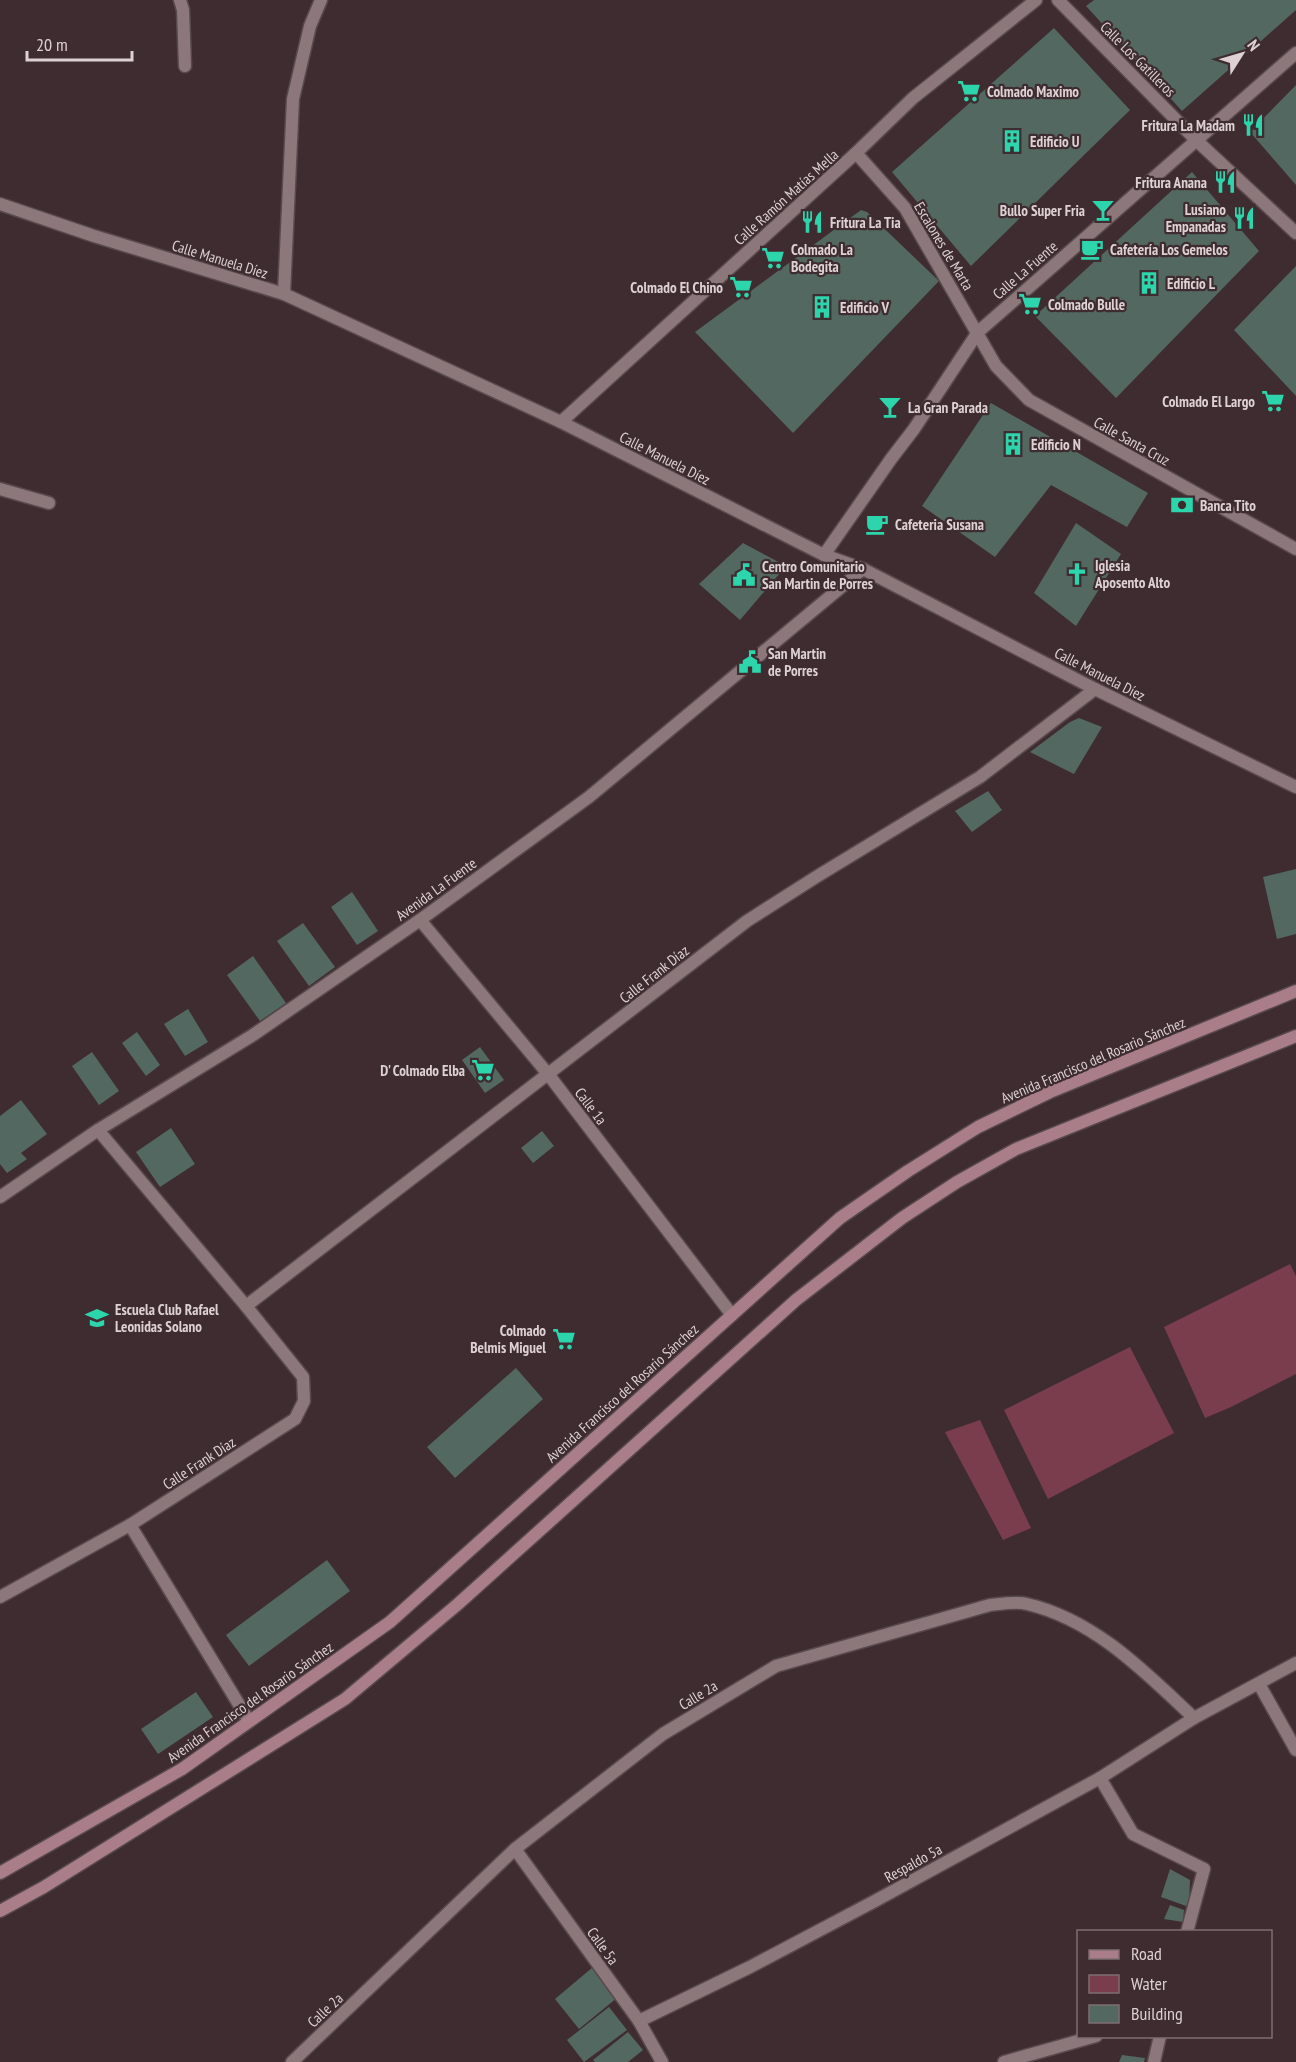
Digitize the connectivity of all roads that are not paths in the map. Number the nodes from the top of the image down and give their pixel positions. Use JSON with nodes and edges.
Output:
{"nodes":[{"id":1,"x":180,"y":0,"type":"edge"},
{"id":2,"x":321,"y":0,"type":"edge"},
{"id":3,"x":1036,"y":0,"type":"edge"},
{"id":4,"x":1058,"y":0,"type":"edge"},
{"id":5,"x":1296,"y":53,"type":"edge"},
{"id":6,"x":185,"y":66,"type":"dead end"},
{"id":7,"x":1196,"y":140,"type":"junction"},
{"id":8,"x":856,"y":153,"type":"junction"},
{"id":9,"x":0,"y":204,"type":"edge"},
{"id":10,"x":1296,"y":233,"type":"edge"},
{"id":11,"x":284,"y":294,"type":"junction"},
{"id":12,"x":978,"y":332,"type":"junction"},
{"id":13,"x":561,"y":423,"type":"junction"},
{"id":14,"x":0,"y":489,"type":"edge"},
{"id":15,"x":49,"y":503,"type":"dead end"},
{"id":16,"x":1296,"y":549,"type":"edge"},
{"id":17,"x":824,"y":555,"type":"junction"},
{"id":18,"x":863,"y":569,"type":"junction"},
{"id":19,"x":1095,"y":689,"type":"junction"},
{"id":20,"x":1296,"y":787,"type":"edge"},
{"id":21,"x":420,"y":920,"type":"junction"},
{"id":22,"x":1296,"y":992,"type":"edge"},
{"id":23,"x":1296,"y":1036,"type":"edge"},
{"id":24,"x":548,"y":1074,"type":"junction"},
{"id":25,"x":98,"y":1130,"type":"junction"},
{"id":26,"x":0,"y":1197,"type":"edge"},
{"id":27,"x":246,"y":1306,"type":"junction"},
{"id":28,"x":732,"y":1315,"type":"junction"},
{"id":29,"x":130,"y":1525,"type":"junction"},
{"id":30,"x":0,"y":1597,"type":"edge"},
{"id":31,"x":1296,"y":1664,"type":"edge"},
{"id":32,"x":1259,"y":1684,"type":"junction"},
{"id":33,"x":1194,"y":1718,"type":"junction"},
{"id":34,"x":249,"y":1721,"type":"junction"},
{"id":35,"x":1296,"y":1750,"type":"edge"},
{"id":36,"x":1100,"y":1778,"type":"junction"},
{"id":37,"x":515,"y":1849,"type":"junction"},
{"id":38,"x":0,"y":1873,"type":"edge"},
{"id":39,"x":0,"y":1911,"type":"edge"},
{"id":40,"x":1188,"y":1930,"type":"edge"},
{"id":41,"x":639,"y":2021,"type":"junction"},
{"id":42,"x":1092,"y":2038,"type":"edge"},
{"id":43,"x":1160,"y":2038,"type":"edge"},
{"id":44,"x":292,"y":2062,"type":"edge"},
{"id":45,"x":662,"y":2062,"type":"edge"},
{"id":46,"x":1004,"y":2062,"type":"edge"},
{"id":47,"x":1154,"y":2062,"type":"edge"}],
"edges":[{"from":1,"to":6,"type":"street"},
{"from":2,"to":11,"type":"street"},
{"from":3,"to":8,"type":"street","name":"Calle Ramón Matías Mella"},
{"from":4,"to":7,"type":"street","name":"Calle Los Gatilleros"},
{"from":5,"to":7,"type":"street","name":"Calle La Fuente"},
{"from":7,"to":10,"type":"street","name":"Calle Los Gatilleros"},
{"from":7,"to":12,"type":"street","name":"Calle La Fuente"},
{"from":8,"to":12,"type":"street","name":"Escalones de Marta"},
{"from":8,"to":13,"type":"street","name":"Calle Ramón Matías Mella"},
{"from":9,"to":11,"type":"street","name":"Calle Manuela Díez"},
{"from":11,"to":13,"type":"street","name":"Calle Manuela Díez"},
{"from":12,"to":16,"type":"street","name":"Calle Santa Cruz"},
{"from":12,"to":17,"type":"street","name":"Calle La Fuente"},
{"from":13,"to":17,"type":"street","name":"Calle Manuela Díez"},
{"from":14,"to":15,"type":"street"},
{"from":17,"to":18,"type":"street","name":"Calle Manuela Díez"},
{"from":18,"to":19,"type":"street","name":"Calle Manuela Díez"},
{"from":18,"to":21,"type":"street","name":"Avenida La Fuente"},
{"from":19,"to":20,"type":"street","name":"Calle Manuela Díez"},
{"from":19,"to":24,"type":"street","name":"Calle Frank Díaz"},
{"from":21,"to":24,"type":"street","name":"Calle 1a"},
{"from":21,"to":25,"type":"street","name":"Avenida La Fuente"},
{"from":22,"to":28,"type":"main road","name":"Avenida Francisco del Rosario Sánchez"},
{"from":23,"to":39,"type":"main road"},
{"from":24,"to":27,"type":"street","name":"Calle Frank Díaz"},
{"from":24,"to":28,"type":"street","name":"Calle 1a"},
{"from":25,"to":26,"type":"street","name":"Avenida La Fuente"},
{"from":25,"to":27,"type":"street","name":"Calle Frank Díaz"},
{"from":27,"to":29,"type":"street","name":"Calle Frank Díaz"},
{"from":28,"to":34,"type":"main road","name":"Avenida Francisco del Rosario Sánchez"},
{"from":29,"to":30,"type":"street","name":"Calle Frank Díaz"},
{"from":29,"to":34,"type":"street"},
{"from":31,"to":32,"type":"street","name":"Respaldo 5a"},
{"from":32,"to":33,"type":"street","name":"Respaldo 5a"},
{"from":32,"to":35,"type":"street"},
{"from":33,"to":36,"type":"street","name":"Respaldo 5a"},
{"from":33,"to":37,"type":"street","name":"Calle 2a"},
{"from":34,"to":38,"type":"main road","name":"Avenida Francisco del Rosario Sánchez"},
{"from":36,"to":40,"type":"street"},
{"from":36,"to":41,"type":"street","name":"Respaldo 5a"},
{"from":37,"to":41,"type":"street","name":"Calle 5a"},
{"from":37,"to":44,"type":"street","name":"Calle 2a"},
{"from":41,"to":45,"type":"street","name":"Calle 5a"},
{"from":42,"to":46,"type":"street"},
{"from":43,"to":47,"type":"street"}]}
